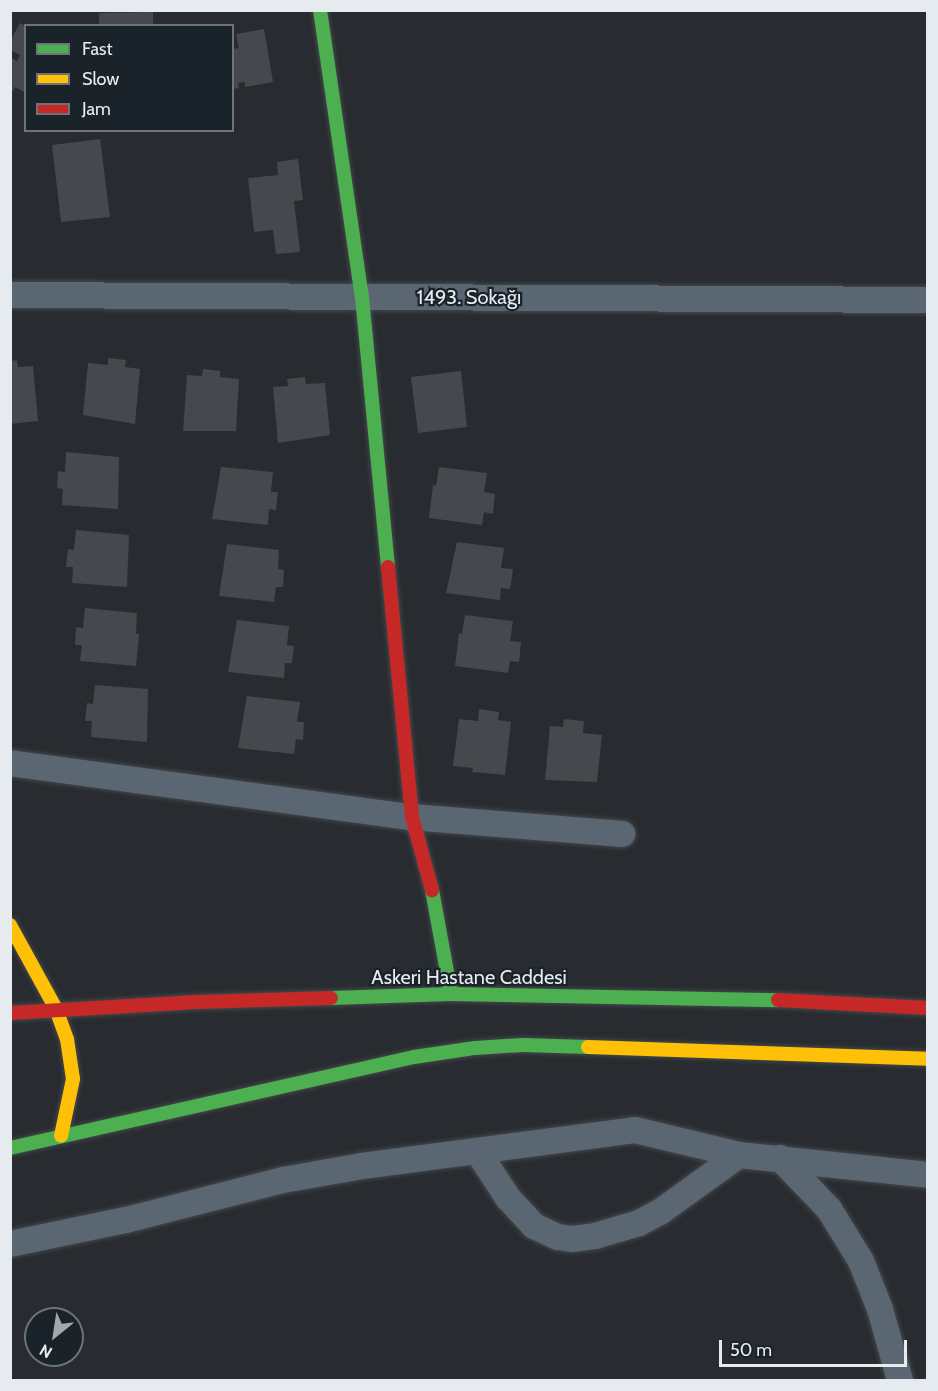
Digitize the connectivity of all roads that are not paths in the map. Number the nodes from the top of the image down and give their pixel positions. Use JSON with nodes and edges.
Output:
{"nodes":[{"id":1,"x":320,"y":10,"type":"edge"},
{"id":2,"x":10,"y":296,"type":"edge"},
{"id":3,"x":362,"y":297,"type":"junction"},
{"id":4,"x":927,"y":300,"type":"edge"},
{"id":5,"x":10,"y":763,"type":"edge"},
{"id":6,"x":412,"y":817,"type":"junction"},
{"id":7,"x":622,"y":834,"type":"dead end"},
{"id":8,"x":10,"y":925,"type":"edge"},
{"id":9,"x":451,"y":994,"type":"junction"},
{"id":10,"x":56,"y":1008,"type":"junction"},
{"id":11,"x":927,"y":1008,"type":"edge"},
{"id":12,"x":10,"y":1013,"type":"edge"},
{"id":13,"x":927,"y":1059,"type":"edge"},
{"id":14,"x":61,"y":1136,"type":"junction"},
{"id":15,"x":10,"y":1148,"type":"edge"},
{"id":16,"x":478,"y":1152,"type":"junction"},
{"id":17,"x":739,"y":1155,"type":"junction"},
{"id":18,"x":780,"y":1158,"type":"junction"},
{"id":19,"x":927,"y":1175,"type":"edge"},
{"id":20,"x":10,"y":1244,"type":"edge"},
{"id":21,"x":900,"y":1380,"type":"edge"}],
"edges":[{"from":1,"to":3,"type":"street"},
{"from":2,"to":3,"type":"street","name":"1493. Sokağı"},
{"from":3,"to":4,"type":"street","name":"1493. Sokağı"},
{"from":3,"to":6,"type":"street"},
{"from":5,"to":6,"type":"street"},
{"from":6,"to":7,"type":"street"},
{"from":6,"to":9,"type":"street"},
{"from":8,"to":10,"type":"street"},
{"from":9,"to":10,"type":"street","name":"Askeri Hastane Caddesi"},
{"from":9,"to":11,"type":"street","name":"Askeri Hastane Caddesi"},
{"from":10,"to":12,"type":"street","name":"Askeri Hastane Caddesi"},
{"from":10,"to":14,"type":"street"},
{"from":13,"to":14,"type":"street"},
{"from":14,"to":15,"type":"street"},
{"from":16,"to":17,"type":"street"},
{"from":16,"to":17,"type":"street"},
{"from":16,"to":20,"type":"street"},
{"from":17,"to":18,"type":"street"},
{"from":18,"to":19,"type":"street"},
{"from":18,"to":21,"type":"street"}]}
